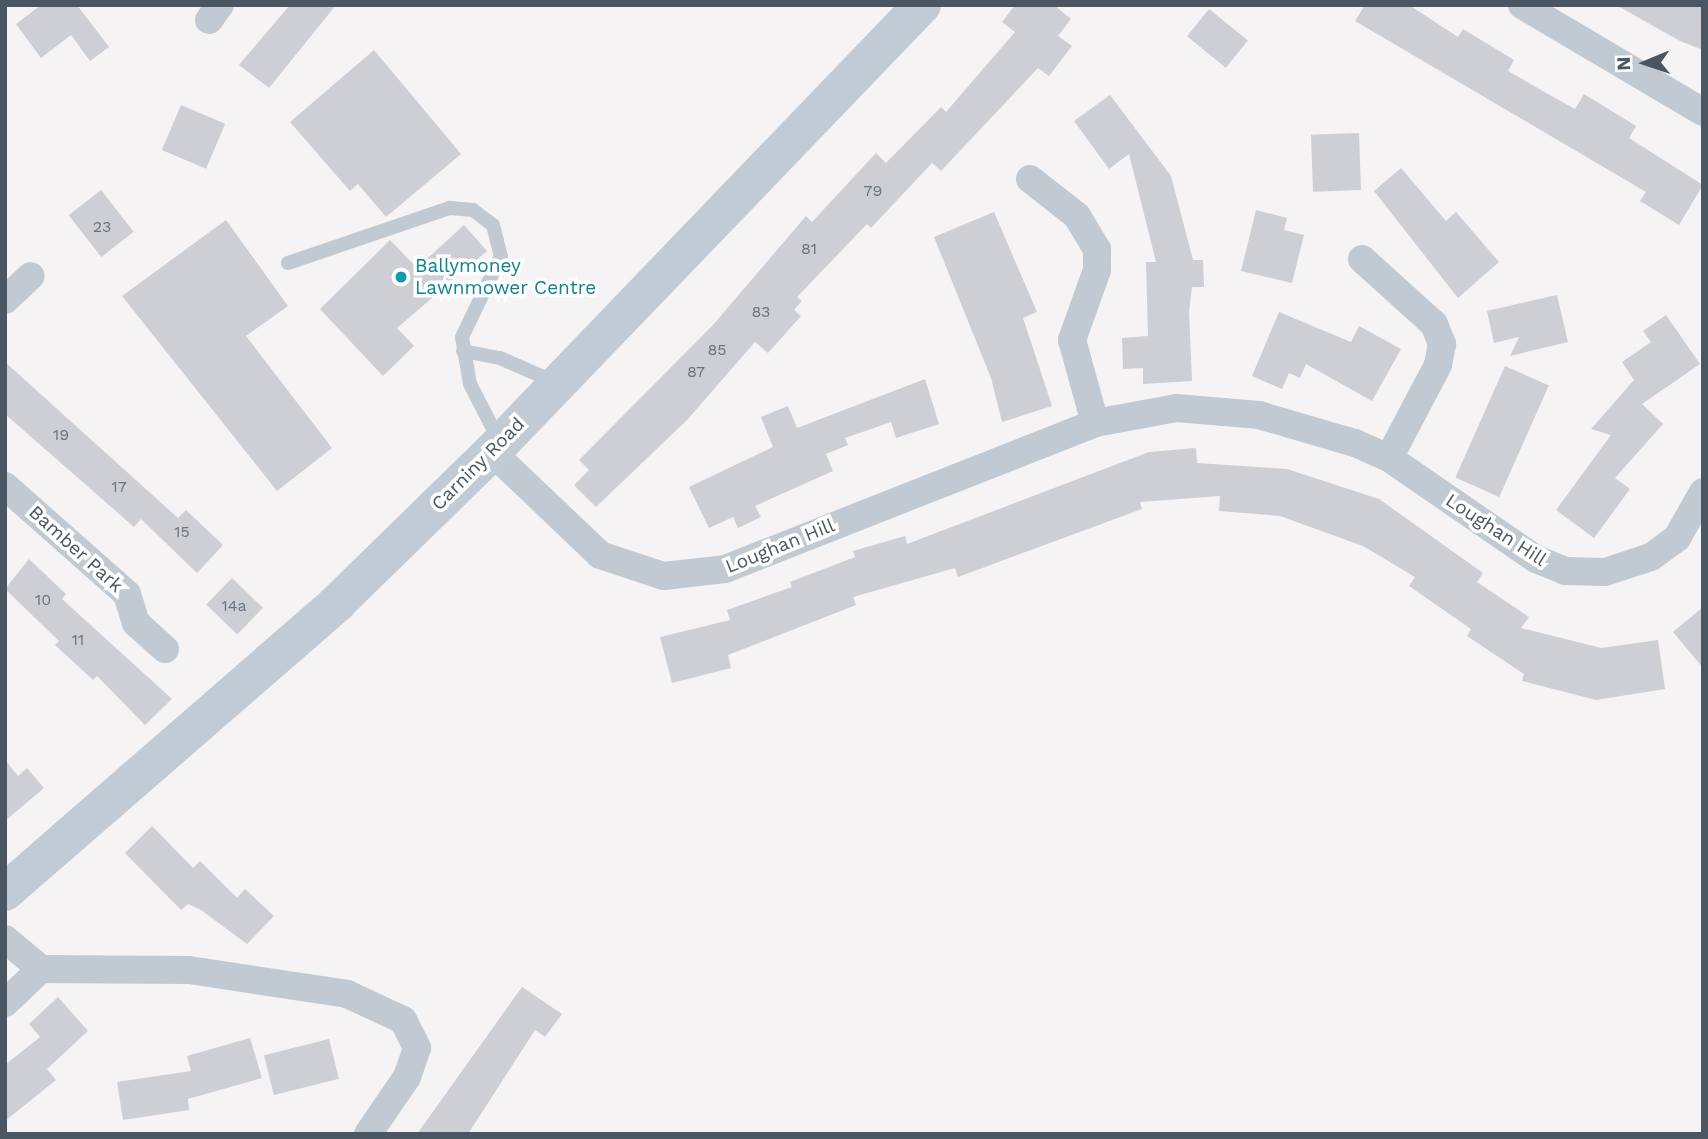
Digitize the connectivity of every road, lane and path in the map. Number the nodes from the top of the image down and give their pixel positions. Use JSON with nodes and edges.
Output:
{"nodes":[{"id":1,"x":922,"y":5,"type":"edge"},
{"id":2,"x":1522,"y":5,"type":"edge"},
{"id":3,"x":1703,"y":112,"type":"edge"},
{"id":4,"x":1030,"y":179,"type":"dead end"},
{"id":5,"x":1362,"y":259,"type":"dead end"},
{"id":6,"x":288,"y":263,"type":"dead end"},
{"id":7,"x":32,"y":276,"type":"dead end"},
{"id":8,"x":5,"y":300,"type":"edge"},
{"id":9,"x":463,"y":351,"type":"junction"},
{"id":10,"x":557,"y":383,"type":"junction"},
{"id":11,"x":1095,"y":423,"type":"junction"},
{"id":12,"x":496,"y":448,"type":"junction"},
{"id":13,"x":1389,"y":458,"type":"junction"},
{"id":14,"x":5,"y":486,"type":"edge"},
{"id":15,"x":1703,"y":492,"type":"edge"},
{"id":16,"x":165,"y":649,"type":"dead end"},
{"id":17,"x":5,"y":892,"type":"edge"},
{"id":18,"x":5,"y":939,"type":"edge"},
{"id":19,"x":41,"y":969,"type":"junction"},
{"id":20,"x":5,"y":1003,"type":"edge"},
{"id":21,"x":368,"y":1134,"type":"edge"}],
"edges":[{"from":1,"to":10,"type":"street","name":"Carniny Road"},
{"from":2,"to":3,"type":"street"},
{"from":4,"to":11,"type":"street"},
{"from":5,"to":13,"type":"street"},
{"from":6,"to":9,"type":"lane"},
{"from":7,"to":8,"type":"street"},
{"from":9,"to":10,"type":"lane"},
{"from":9,"to":12,"type":"lane"},
{"from":10,"to":12,"type":"street","name":"Carniny Road"},
{"from":11,"to":12,"type":"street","name":"Loughan Hill"},
{"from":11,"to":13,"type":"street","name":"Loughan Hill"},
{"from":12,"to":17,"type":"street","name":"Carniny Road"},
{"from":13,"to":15,"type":"street","name":"Loughan Hill"},
{"from":14,"to":16,"type":"street","name":"Bamber Park"},
{"from":18,"to":19,"type":"street"},
{"from":19,"to":20,"type":"street"},
{"from":19,"to":21,"type":"street"}]}
